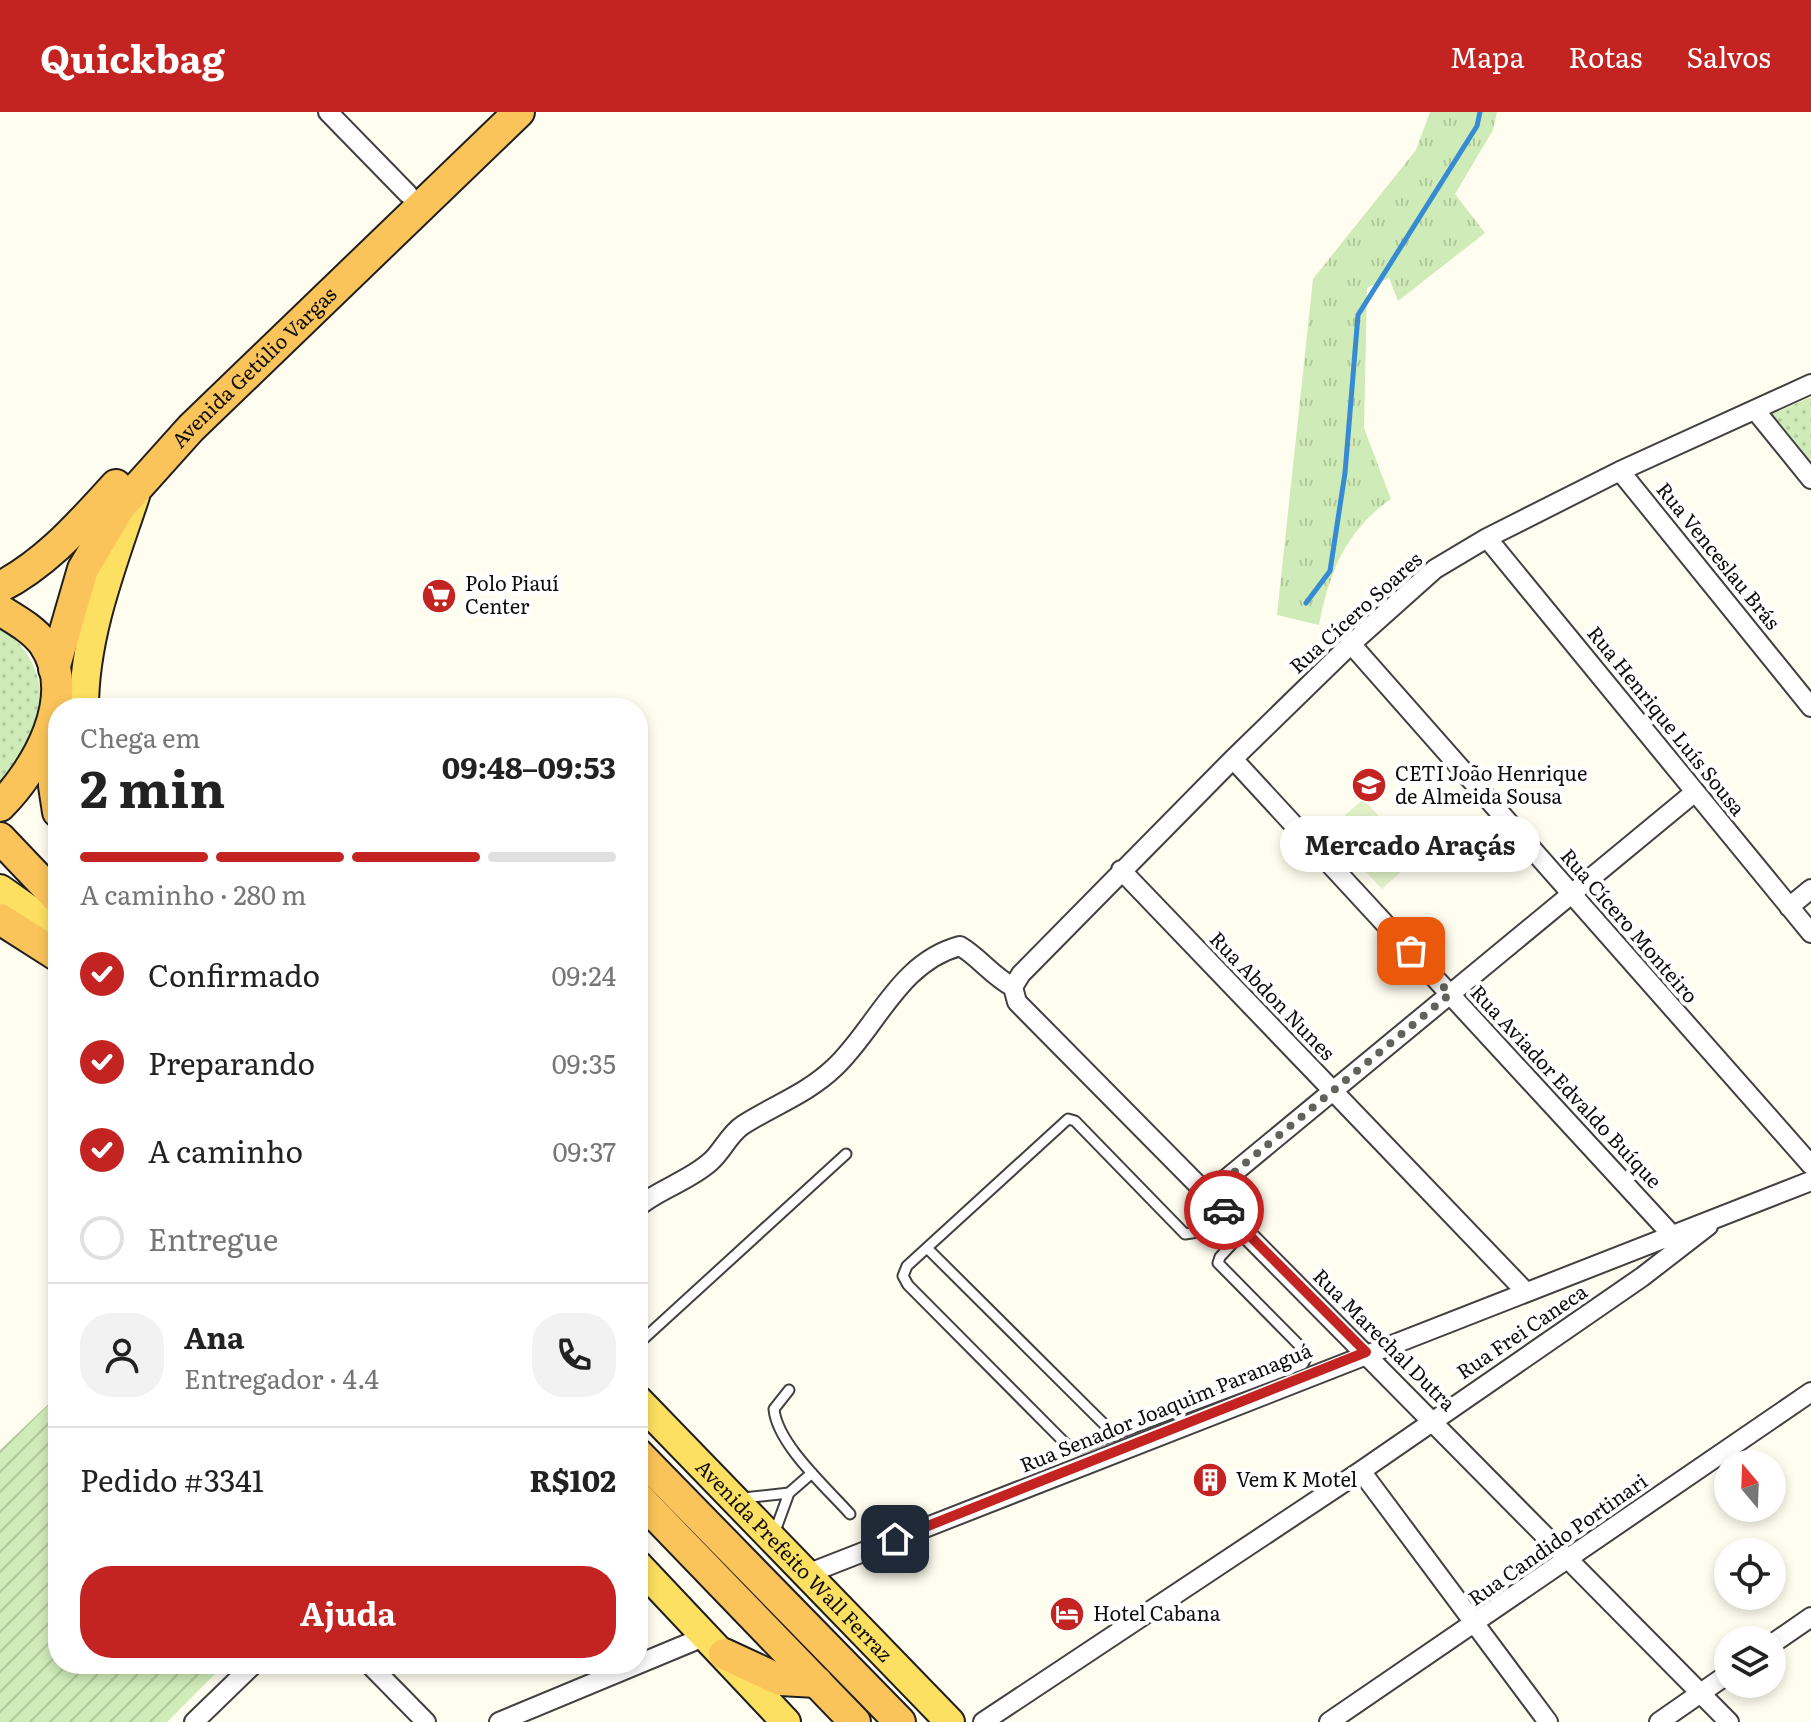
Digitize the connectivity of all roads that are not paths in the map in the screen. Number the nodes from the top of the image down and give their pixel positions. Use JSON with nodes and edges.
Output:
{"nodes":[{"id":1,"x":328,"y":112,"type":"edge"},
{"id":2,"x":492,"y":112,"type":"edge"},
{"id":3,"x":519,"y":112,"type":"edge"},
{"id":4,"x":408,"y":194,"type":"junction"},
{"id":5,"x":1811,"y":384,"type":"edge"},
{"id":6,"x":1755,"y":410,"type":"junction"},
{"id":7,"x":1620,"y":471,"type":"junction"},
{"id":8,"x":1811,"y":479,"type":"edge"},
{"id":9,"x":137,"y":488,"type":"junction"},
{"id":10,"x":1487,"y":538,"type":"junction"},
{"id":11,"x":0,"y":587,"type":"edge"},
{"id":12,"x":0,"y":610,"type":"edge"},
{"id":13,"x":1351,"y":644,"type":"junction"},
{"id":14,"x":54,"y":669,"type":"junction"},
{"id":15,"x":55,"y":698,"type":"edge"},
{"id":16,"x":85,"y":698,"type":"edge"},
{"id":17,"x":1811,"y":707,"type":"edge"},
{"id":18,"x":48,"y":736,"type":"edge"},
{"id":19,"x":1233,"y":759,"type":"junction"},
{"id":20,"x":1695,"y":792,"type":"junction"},
{"id":21,"x":0,"y":808,"type":"edge"},
{"id":22,"x":0,"y":838,"type":"edge"},
{"id":23,"x":48,"y":861,"type":"edge"},
{"id":24,"x":1121,"y":870,"type":"junction"},
{"id":25,"x":48,"y":888,"type":"edge"},
{"id":26,"x":0,"y":889,"type":"edge"},
{"id":27,"x":1811,"y":889,"type":"edge"},
{"id":28,"x":1571,"y":894,"type":"junction"},
{"id":29,"x":1789,"y":907,"type":"junction"},
{"id":30,"x":0,"y":919,"type":"edge"},
{"id":31,"x":48,"y":923,"type":"edge"},
{"id":32,"x":1811,"y":933,"type":"edge"},
{"id":33,"x":48,"y":950,"type":"edge"},
{"id":34,"x":1013,"y":987,"type":"junction"},
{"id":35,"x":1450,"y":994,"type":"junction"},
{"id":36,"x":1333,"y":1091,"type":"junction"},
{"id":37,"x":846,"y":1154,"type":"dead end"},
{"id":38,"x":1811,"y":1165,"type":"edge"},
{"id":39,"x":1811,"y":1181,"type":"edge"},
{"id":40,"x":1208,"y":1194,"type":"junction"},
{"id":41,"x":648,"y":1202,"type":"edge"},
{"id":42,"x":1223,"y":1208,"type":"junction"},
{"id":43,"x":1723,"y":1214,"type":"junction"},
{"id":44,"x":1245,"y":1230,"type":"junction"},
{"id":45,"x":1671,"y":1234,"type":"junction"},
{"id":46,"x":927,"y":1248,"type":"junction"},
{"id":47,"x":1524,"y":1290,"type":"junction"},
{"id":48,"x":648,"y":1335,"type":"edge"},
{"id":49,"x":1366,"y":1352,"type":"junction"},
{"id":50,"x":789,"y":1390,"type":"dead end"},
{"id":51,"x":1811,"y":1392,"type":"edge"},
{"id":52,"x":648,"y":1410,"type":"edge"},
{"id":53,"x":1432,"y":1419,"type":"junction"},
{"id":54,"x":1116,"y":1436,"type":"junction"},
{"id":55,"x":648,"y":1464,"type":"edge"},
{"id":56,"x":1361,"y":1471,"type":"junction"},
{"id":57,"x":812,"y":1473,"type":"junction"},
{"id":58,"x":789,"y":1493,"type":"junction"},
{"id":59,"x":735,"y":1499,"type":"junction"},
{"id":60,"x":648,"y":1507,"type":"edge"},
{"id":61,"x":850,"y":1514,"type":"dead end"},
{"id":62,"x":773,"y":1537,"type":"junction"},
{"id":63,"x":1570,"y":1559,"type":"junction"},
{"id":64,"x":807,"y":1574,"type":"junction"},
{"id":65,"x":648,"y":1575,"type":"edge"},
{"id":66,"x":1811,"y":1617,"type":"edge"},
{"id":67,"x":1473,"y":1625,"type":"junction"},
{"id":68,"x":1786,"y":1634,"type":"edge"},
{"id":69,"x":715,"y":1645,"type":"junction"},
{"id":70,"x":648,"y":1669,"type":"edge"},
{"id":71,"x":244,"y":1674,"type":"edge"},
{"id":72,"x":379,"y":1674,"type":"edge"},
{"id":73,"x":634,"y":1674,"type":"edge"},
{"id":74,"x":817,"y":1682,"type":"junction"},
{"id":75,"x":1714,"y":1684,"type":"edge"},
{"id":76,"x":1701,"y":1693,"type":"junction"},
{"id":77,"x":194,"y":1722,"type":"edge"},
{"id":78,"x":426,"y":1722,"type":"edge"},
{"id":79,"x":499,"y":1722,"type":"edge"},
{"id":80,"x":786,"y":1722,"type":"edge"},
{"id":81,"x":855,"y":1722,"type":"edge"},
{"id":82,"x":900,"y":1722,"type":"edge"},
{"id":83,"x":950,"y":1722,"type":"edge"},
{"id":84,"x":983,"y":1722,"type":"edge"},
{"id":85,"x":1329,"y":1722,"type":"edge"},
{"id":86,"x":1548,"y":1722,"type":"edge"},
{"id":87,"x":1659,"y":1722,"type":"edge"},
{"id":88,"x":1729,"y":1722,"type":"edge"}],
"edges":[{"from":1,"to":4,"type":"street"},
{"from":2,"to":4,"type":"highway","name":"Avenida Getúlio Vargas"},
{"from":3,"to":9,"type":"highway","name":"Avenida Getúlio Vargas"},
{"from":4,"to":11,"type":"highway","name":"Avenida Getúlio Vargas"},
{"from":5,"to":6,"type":"street","name":"Rua Cícero Soares"},
{"from":6,"to":7,"type":"street","name":"Rua Cícero Soares"},
{"from":6,"to":8,"type":"street"},
{"from":7,"to":10,"type":"street","name":"Rua Cícero Soares"},
{"from":7,"to":17,"type":"street","name":"Rua Venceslau Brás"},
{"from":9,"to":14,"type":"highway","name":"Avenida Getúlio Vargas"},
{"from":9,"to":16,"type":"main road"},
{"from":10,"to":13,"type":"street","name":"Rua Cícero Soares"},
{"from":10,"to":20,"type":"street","name":"Rua Henrique Luís Sousa"},
{"from":12,"to":14,"type":"highway"},
{"from":13,"to":19,"type":"street","name":"Rua Cícero Soares"},
{"from":13,"to":28,"type":"street","name":"Rua Cícero Monteiro"},
{"from":14,"to":15,"type":"highway"},
{"from":18,"to":21,"type":"highway"},
{"from":19,"to":24,"type":"street","name":"Rua Cícero Soares"},
{"from":19,"to":35,"type":"street","name":"Rua Aviador Edvaldo Buíque"},
{"from":20,"to":28,"type":"street"},
{"from":20,"to":29,"type":"street","name":"Rua Henrique Luís Sousa"},
{"from":21,"to":23,"type":"highway"},
{"from":22,"to":25,"type":"highway"},
{"from":24,"to":34,"type":"street","name":"Rua Cícero Soares"},
{"from":24,"to":36,"type":"street","name":"Rua Abdon Nunes"},
{"from":26,"to":31,"type":"main road"},
{"from":27,"to":29,"type":"street"},
{"from":28,"to":35,"type":"street"},
{"from":28,"to":38,"type":"street","name":"Rua Cícero Monteiro"},
{"from":29,"to":32,"type":"street","name":"Rua Henrique Luís Sousa"},
{"from":30,"to":33,"type":"highway"},
{"from":34,"to":40,"type":"street","name":"Rua Marechal Dutra"},
{"from":34,"to":41,"type":"street","name":"Rua Marechal Dutra"},
{"from":35,"to":36,"type":"street"},
{"from":35,"to":45,"type":"street","name":"Rua Aviador Edvaldo Buíque"},
{"from":36,"to":40,"type":"street"},
{"from":36,"to":47,"type":"street","name":"Rua Abdon Nunes"},
{"from":37,"to":48,"type":"lane"},
{"from":39,"to":43,"type":"street","name":"Rua Senador Joaquim Paranaguá"},
{"from":40,"to":42,"type":"street","name":"Rua Marechal Dutra"},
{"from":42,"to":44,"type":"street","name":"Rua Marechal Dutra"},
{"from":42,"to":46,"type":"lane"},
{"from":43,"to":45,"type":"street","name":"Rua Senador Joaquim Paranaguá"},
{"from":43,"to":53,"type":"street","name":"Rua Frei Caneca"},
{"from":44,"to":49,"type":"street","name":"Rua Marechal Dutra"},
{"from":44,"to":54,"type":"lane"},
{"from":45,"to":47,"type":"street","name":"Rua Senador Joaquim Paranaguá"},
{"from":46,"to":54,"type":"lane"},
{"from":46,"to":54,"type":"lane"},
{"from":47,"to":49,"type":"street","name":"Rua Senador Joaquim Paranaguá"},
{"from":49,"to":53,"type":"street","name":"Rua Marechal Dutra"},
{"from":49,"to":64,"type":"street","name":"Rua Senador Joaquim Paranaguá"},
{"from":50,"to":57,"type":"lane"},
{"from":51,"to":63,"type":"street","name":"Rua Candido Portinari"},
{"from":52,"to":59,"type":"main road","name":"Avenida Prefeito Wall Ferraz"},
{"from":53,"to":56,"type":"street","name":"Rua Frei Caneca"},
{"from":53,"to":63,"type":"street","name":"Rua Marechal Dutra"},
{"from":55,"to":82,"type":"highway","name":"Avenida Prefeito Wall Ferraz"},
{"from":56,"to":67,"type":"street"},
{"from":56,"to":84,"type":"street","name":"Rua Frei Caneca"},
{"from":57,"to":58,"type":"lane"},
{"from":57,"to":61,"type":"lane"},
{"from":58,"to":59,"type":"lane"},
{"from":58,"to":62,"type":"lane"},
{"from":59,"to":62,"type":"main road","name":"Avenida Prefeito Wall Ferraz"},
{"from":60,"to":74,"type":"highway"},
{"from":62,"to":64,"type":"main road","name":"Avenida Prefeito Wall Ferraz"},
{"from":63,"to":67,"type":"street","name":"Rua Candido Portinari"},
{"from":63,"to":76,"type":"street","name":"Rua Marechal Dutra"},
{"from":64,"to":83,"type":"main road","name":"Avenida Prefeito Wall Ferraz"},
{"from":65,"to":69,"type":"main road"},
{"from":66,"to":68,"type":"street"},
{"from":67,"to":85,"type":"street","name":"Rua Candido Portinari"},
{"from":67,"to":86,"type":"street"},
{"from":69,"to":70,"type":"street"},
{"from":69,"to":74,"type":"highway"},
{"from":69,"to":80,"type":"main road"},
{"from":71,"to":77,"type":"street"},
{"from":72,"to":78,"type":"street"},
{"from":73,"to":79,"type":"street"},
{"from":74,"to":81,"type":"highway"},
{"from":75,"to":76,"type":"street"},
{"from":76,"to":87,"type":"street"},
{"from":76,"to":88,"type":"street","name":"Rua Marechal Dutra"}]}
